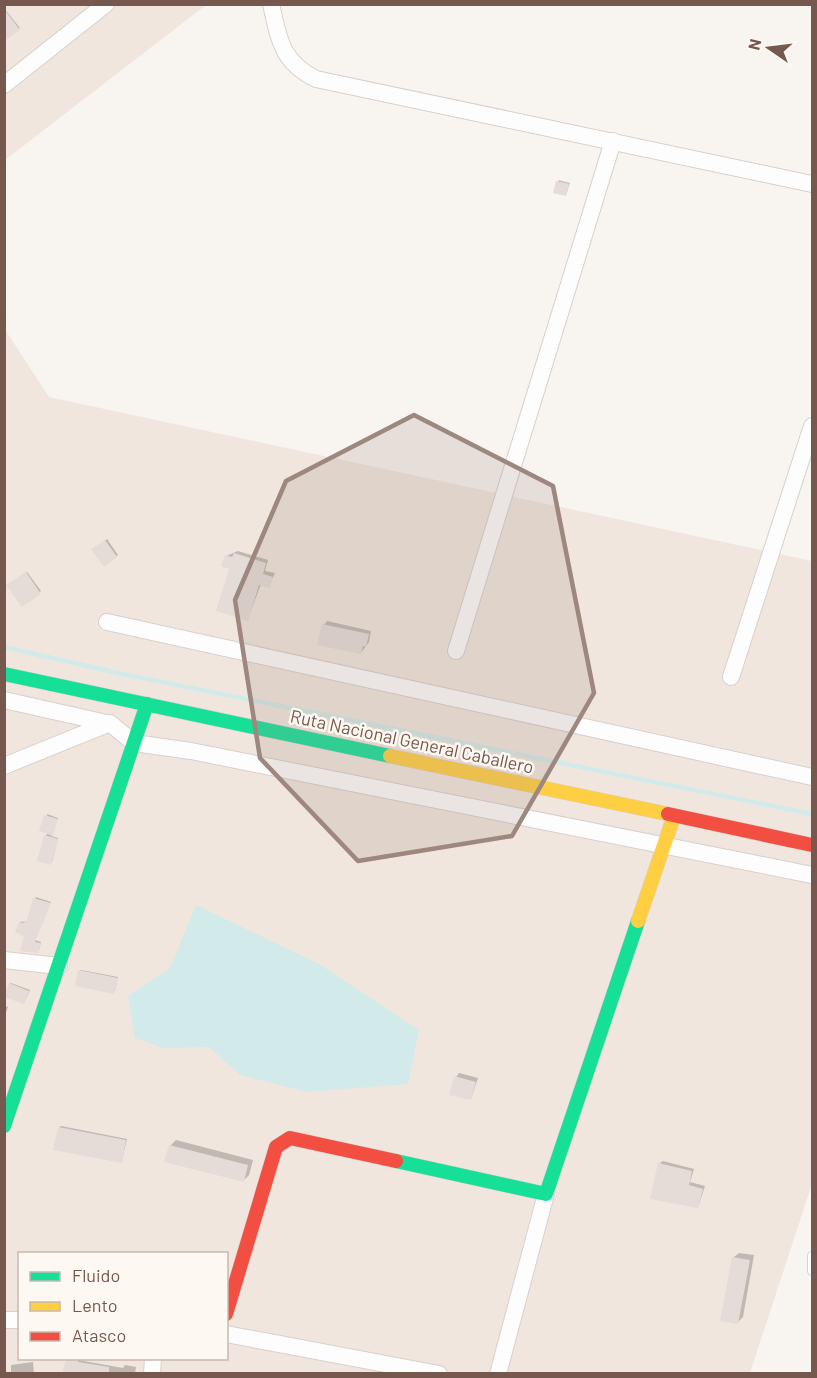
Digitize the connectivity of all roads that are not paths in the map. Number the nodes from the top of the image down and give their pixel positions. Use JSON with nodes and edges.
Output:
{"nodes":[{"id":1,"x":106,"y":4,"type":"edge"},
{"id":2,"x":271,"y":4,"type":"edge"},
{"id":3,"x":4,"y":85,"type":"edge"},
{"id":4,"x":613,"y":141,"type":"junction"},
{"id":5,"x":813,"y":184,"type":"edge"},
{"id":6,"x":813,"y":426,"type":"edge"},
{"id":7,"x":107,"y":622,"type":"dead end"},
{"id":8,"x":456,"y":651,"type":"dead end"},
{"id":9,"x":4,"y":674,"type":"edge"},
{"id":10,"x":731,"y":677,"type":"dead end"},
{"id":11,"x":60,"y":686,"type":"junction"},
{"id":12,"x":4,"y":700,"type":"edge"},
{"id":13,"x":147,"y":704,"type":"junction"},
{"id":14,"x":111,"y":724,"type":"junction"},
{"id":15,"x":134,"y":743,"type":"junction"},
{"id":16,"x":4,"y":766,"type":"edge"},
{"id":17,"x":813,"y":777,"type":"edge"},
{"id":18,"x":674,"y":816,"type":"junction"},
{"id":19,"x":664,"y":845,"type":"junction"},
{"id":20,"x":813,"y":845,"type":"edge"},
{"id":21,"x":813,"y":875,"type":"edge"},
{"id":22,"x":4,"y":960,"type":"edge"},
{"id":23,"x":59,"y":966,"type":"junction"},
{"id":24,"x":4,"y":1126,"type":"edge"},
{"id":25,"x":546,"y":1194,"type":"junction"},
{"id":26,"x":813,"y":1256,"type":"edge"},
{"id":27,"x":813,"y":1271,"type":"edge"},
{"id":28,"x":228,"y":1307,"type":"edge"},
{"id":29,"x":228,"y":1334,"type":"edge"},
{"id":30,"x":439,"y":1374,"type":"edge"},
{"id":31,"x":498,"y":1374,"type":"edge"}],
"edges":[{"from":1,"to":3,"type":"street"},
{"from":2,"to":4,"type":"street"},
{"from":4,"to":5,"type":"street"},
{"from":4,"to":8,"type":"street"},
{"from":6,"to":10,"type":"street"},
{"from":7,"to":17,"type":"street"},
{"from":9,"to":11,"type":"main road","name":"Ruta Nacional General Caballero"},
{"from":11,"to":13,"type":"main road","name":"Ruta Nacional General Caballero"},
{"from":11,"to":14,"type":"street"},
{"from":12,"to":14,"type":"street"},
{"from":13,"to":15,"type":"main road"},
{"from":13,"to":18,"type":"main road","name":"Ruta Nacional General Caballero"},
{"from":14,"to":15,"type":"street"},
{"from":14,"to":16,"type":"street"},
{"from":15,"to":19,"type":"street"},
{"from":15,"to":23,"type":"main road"},
{"from":18,"to":19,"type":"main road"},
{"from":18,"to":20,"type":"main road","name":"Ruta Nacional General Caballero"},
{"from":19,"to":21,"type":"street"},
{"from":19,"to":25,"type":"main road"},
{"from":22,"to":23,"type":"street"},
{"from":23,"to":24,"type":"main road"},
{"from":25,"to":28,"type":"main road"},
{"from":25,"to":31,"type":"street"},
{"from":26,"to":27,"type":"lane"},
{"from":29,"to":30,"type":"street"}]}
